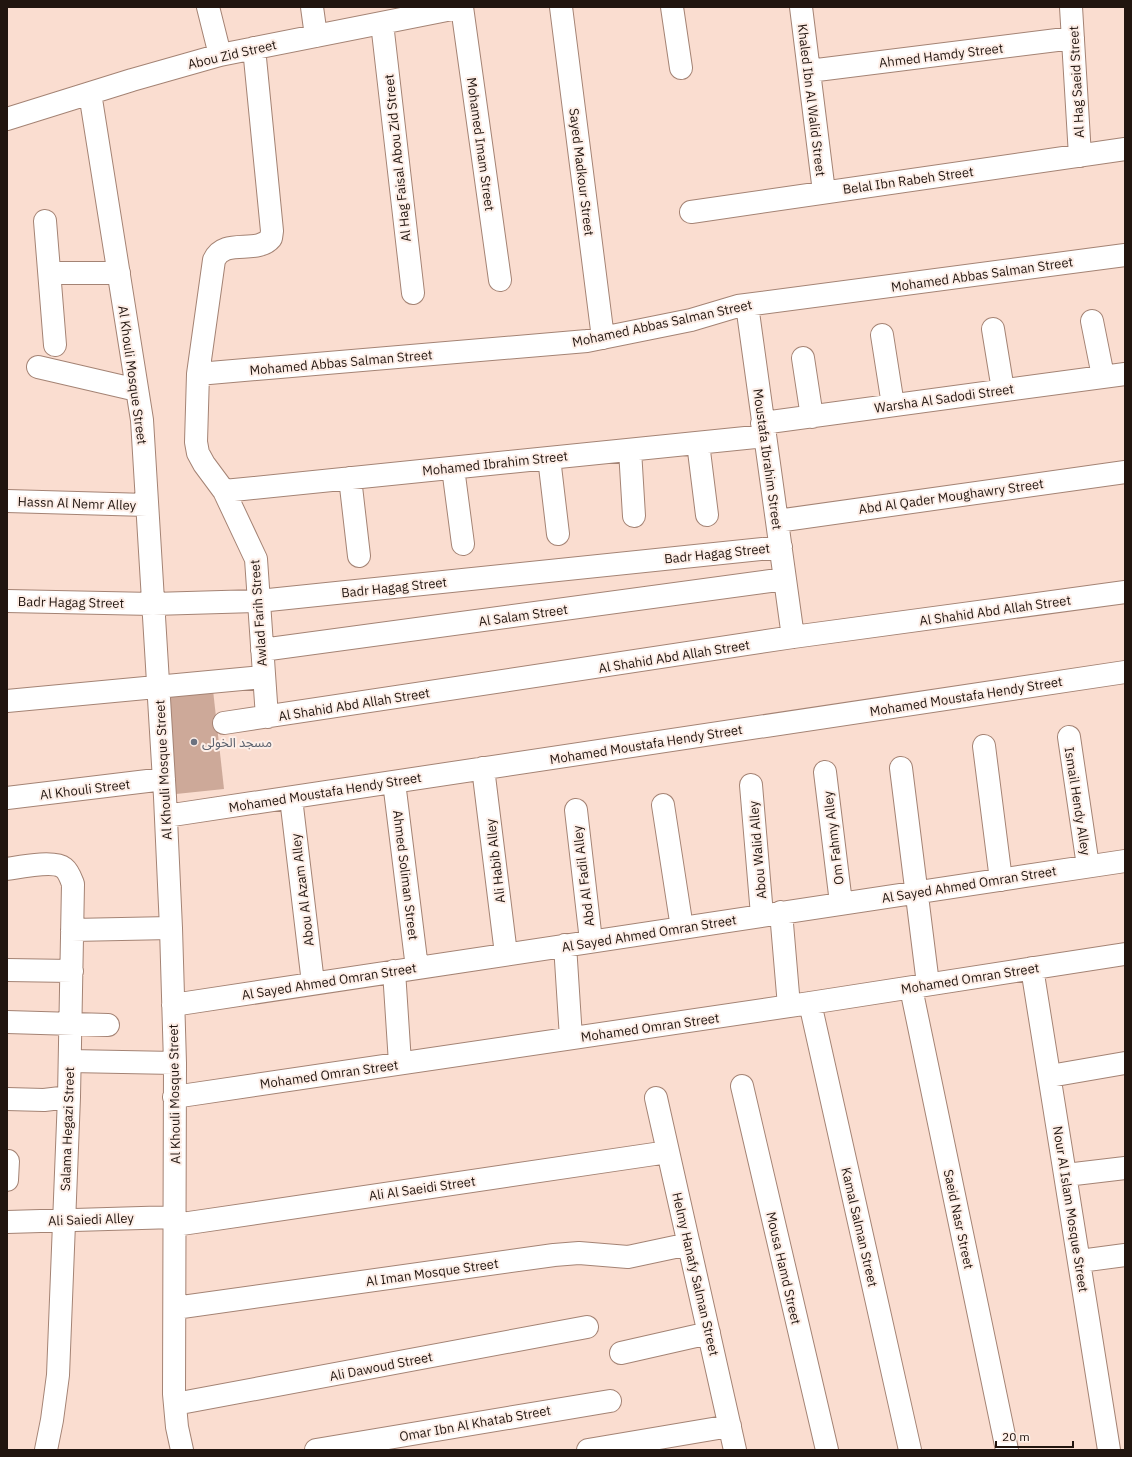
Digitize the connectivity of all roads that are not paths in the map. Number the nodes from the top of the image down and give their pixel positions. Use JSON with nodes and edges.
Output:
{"nodes":[{"id":1,"x":208,"y":7,"type":"edge"},
{"id":2,"x":312,"y":7,"type":"edge"},
{"id":3,"x":462,"y":7,"type":"edge"},
{"id":4,"x":561,"y":7,"type":"edge"},
{"id":5,"x":672,"y":7,"type":"edge"},
{"id":6,"x":801,"y":7,"type":"edge"},
{"id":7,"x":1071,"y":7,"type":"edge"},
{"id":8,"x":404,"y":13,"type":"edge"},
{"id":9,"x":382,"y":22,"type":"junction"},
{"id":10,"x":316,"y":36,"type":"junction"},
{"id":11,"x":1073,"y":38,"type":"junction"},
{"id":12,"x":254,"y":48,"type":"junction"},
{"id":13,"x":220,"y":55,"type":"junction"},
{"id":14,"x":681,"y":68,"type":"dead end"},
{"id":15,"x":809,"y":71,"type":"junction"},
{"id":16,"x":90,"y":93,"type":"junction"},
{"id":17,"x":7,"y":119,"type":"edge"},
{"id":18,"x":1125,"y":149,"type":"edge"},
{"id":19,"x":1080,"y":156,"type":"junction"},
{"id":20,"x":824,"y":192,"type":"junction"},
{"id":21,"x":691,"y":212,"type":"dead end"},
{"id":22,"x":45,"y":221,"type":"dead end"},
{"id":23,"x":1125,"y":255,"type":"edge"},
{"id":24,"x":50,"y":273,"type":"junction"},
{"id":25,"x":119,"y":273,"type":"junction"},
{"id":26,"x":500,"y":280,"type":"dead end"},
{"id":27,"x":413,"y":293,"type":"dead end"},
{"id":28,"x":747,"y":305,"type":"junction"},
{"id":29,"x":1092,"y":320,"type":"dead end"},
{"id":30,"x":993,"y":329,"type":"dead end"},
{"id":31,"x":882,"y":335,"type":"dead end"},
{"id":32,"x":603,"y":338,"type":"junction"},
{"id":33,"x":55,"y":345,"type":"dead end"},
{"id":34,"x":803,"y":358,"type":"dead end"},
{"id":35,"x":38,"y":367,"type":"dead end"},
{"id":36,"x":198,"y":374,"type":"junction"},
{"id":37,"x":1125,"y":374,"type":"edge"},
{"id":38,"x":1103,"y":376,"type":"junction"},
{"id":39,"x":137,"y":390,"type":"junction"},
{"id":40,"x":1003,"y":390,"type":"junction"},
{"id":41,"x":893,"y":405,"type":"junction"},
{"id":42,"x":812,"y":417,"type":"junction"},
{"id":43,"x":764,"y":430,"type":"junction"},
{"id":44,"x":698,"y":443,"type":"junction"},
{"id":45,"x":630,"y":450,"type":"junction"},
{"id":46,"x":549,"y":458,"type":"junction"},
{"id":47,"x":453,"y":468,"type":"junction"},
{"id":48,"x":1125,"y":472,"type":"edge"},
{"id":49,"x":350,"y":478,"type":"junction"},
{"id":50,"x":224,"y":491,"type":"junction"},
{"id":51,"x":7,"y":501,"type":"edge"},
{"id":52,"x":147,"y":505,"type":"junction"},
{"id":53,"x":707,"y":515,"type":"dead end"},
{"id":54,"x":634,"y":516,"type":"dead end"},
{"id":55,"x":777,"y":521,"type":"junction"},
{"id":56,"x":558,"y":534,"type":"dead end"},
{"id":57,"x":463,"y":544,"type":"dead end"},
{"id":58,"x":781,"y":547,"type":"junction"},
{"id":59,"x":359,"y":556,"type":"dead end"},
{"id":60,"x":785,"y":579,"type":"junction"},
{"id":61,"x":1125,"y":592,"type":"edge"},
{"id":62,"x":7,"y":601,"type":"edge"},
{"id":63,"x":259,"y":601,"type":"junction"},
{"id":64,"x":153,"y":604,"type":"junction"},
{"id":65,"x":793,"y":637,"type":"junction"},
{"id":66,"x":262,"y":650,"type":"junction"},
{"id":67,"x":1125,"y":672,"type":"edge"},
{"id":68,"x":263,"y":677,"type":"junction"},
{"id":69,"x":158,"y":686,"type":"junction"},
{"id":70,"x":7,"y":701,"type":"edge"},
{"id":71,"x":267,"y":717,"type":"junction"},
{"id":72,"x":224,"y":723,"type":"dead end"},
{"id":73,"x":1069,"y":736,"type":"dead end"},
{"id":74,"x":984,"y":746,"type":"dead end"},
{"id":75,"x":483,"y":768,"type":"junction"},
{"id":76,"x":901,"y":768,"type":"dead end"},
{"id":77,"x":825,"y":772,"type":"dead end"},
{"id":78,"x":164,"y":779,"type":"junction"},
{"id":79,"x":394,"y":782,"type":"junction"},
{"id":80,"x":751,"y":785,"type":"dead end"},
{"id":81,"x":7,"y":798,"type":"edge"},
{"id":82,"x":291,"y":798,"type":"junction"},
{"id":83,"x":663,"y":805,"type":"dead end"},
{"id":84,"x":576,"y":810,"type":"dead end"},
{"id":85,"x":166,"y":816,"type":"junction"},
{"id":86,"x":1125,"y":861,"type":"edge"},
{"id":87,"x":1088,"y":866,"type":"junction"},
{"id":88,"x":7,"y":868,"type":"edge"},
{"id":89,"x":1001,"y":880,"type":"junction"},
{"id":90,"x":916,"y":892,"type":"junction"},
{"id":91,"x":841,"y":903,"type":"junction"},
{"id":92,"x":772,"y":914,"type":"junction"},
{"id":93,"x":171,"y":928,"type":"junction"},
{"id":94,"x":682,"y":928,"type":"junction"},
{"id":95,"x":72,"y":930,"type":"junction"},
{"id":96,"x":591,"y":942,"type":"junction"},
{"id":97,"x":565,"y":945,"type":"junction"},
{"id":98,"x":506,"y":954,"type":"junction"},
{"id":99,"x":1125,"y":954,"type":"edge"},
{"id":100,"x":417,"y":968,"type":"junction"},
{"id":101,"x":1032,"y":968,"type":"junction"},
{"id":102,"x":7,"y":970,"type":"edge"},
{"id":103,"x":72,"y":970,"type":"junction"},
{"id":104,"x":394,"y":971,"type":"junction"},
{"id":105,"x":313,"y":983,"type":"junction"},
{"id":106,"x":920,"y":986,"type":"junction"},
{"id":107,"x":810,"y":1003,"type":"junction"},
{"id":108,"x":173,"y":1005,"type":"junction"},
{"id":109,"x":789,"y":1006,"type":"junction"},
{"id":110,"x":7,"y":1022,"type":"edge"},
{"id":111,"x":71,"y":1024,"type":"junction"},
{"id":112,"x":108,"y":1026,"type":"dead end"},
{"id":113,"x":571,"y":1038,"type":"junction"},
{"id":114,"x":70,"y":1061,"type":"junction"},
{"id":115,"x":175,"y":1063,"type":"junction"},
{"id":116,"x":400,"y":1063,"type":"junction"},
{"id":117,"x":1125,"y":1063,"type":"edge"},
{"id":118,"x":1050,"y":1076,"type":"junction"},
{"id":119,"x":742,"y":1086,"type":"dead end"},
{"id":120,"x":69,"y":1097,"type":"junction"},
{"id":121,"x":174,"y":1097,"type":"junction"},
{"id":122,"x":656,"y":1098,"type":"dead end"},
{"id":123,"x":7,"y":1099,"type":"edge"},
{"id":124,"x":668,"y":1152,"type":"junction"},
{"id":125,"x":1125,"y":1168,"type":"edge"},
{"id":126,"x":1066,"y":1176,"type":"junction"},
{"id":127,"x":64,"y":1220,"type":"junction"},
{"id":128,"x":175,"y":1221,"type":"junction"},
{"id":129,"x":7,"y":1222,"type":"edge"},
{"id":130,"x":689,"y":1244,"type":"junction"},
{"id":131,"x":1125,"y":1255,"type":"edge"},
{"id":132,"x":1080,"y":1261,"type":"junction"},
{"id":133,"x":175,"y":1308,"type":"junction"},
{"id":134,"x":587,"y":1327,"type":"dead end"},
{"id":135,"x":709,"y":1333,"type":"junction"},
{"id":136,"x":621,"y":1353,"type":"dead end"},
{"id":137,"x":610,"y":1401,"type":"dead end"},
{"id":138,"x":175,"y":1404,"type":"junction"},
{"id":139,"x":730,"y":1426,"type":"junction"},
{"id":140,"x":46,"y":1450,"type":"edge"},
{"id":141,"x":182,"y":1450,"type":"edge"},
{"id":142,"x":316,"y":1450,"type":"edge"},
{"id":143,"x":588,"y":1450,"type":"edge"},
{"id":144,"x":735,"y":1450,"type":"edge"},
{"id":145,"x":827,"y":1450,"type":"edge"},
{"id":146,"x":910,"y":1450,"type":"edge"},
{"id":147,"x":1007,"y":1450,"type":"edge"},
{"id":148,"x":1109,"y":1450,"type":"edge"}],
"edges":[{"from":1,"to":13,"type":"street"},
{"from":2,"to":10,"type":"street"},
{"from":3,"to":8,"type":"street","name":"Abou Zid Street"},
{"from":3,"to":26,"type":"street","name":"Mohamed Imam Street"},
{"from":4,"to":32,"type":"street","name":"Sayed Madkour Street"},
{"from":5,"to":14,"type":"street"},
{"from":6,"to":15,"type":"street","name":"Khaled Ibn Al Walid Street"},
{"from":7,"to":11,"type":"street","name":"Al Hag Saeid Street"},
{"from":8,"to":9,"type":"street","name":"Abou Zid Street"},
{"from":9,"to":10,"type":"street","name":"Abou Zid Street"},
{"from":9,"to":27,"type":"street","name":"Al Hag Faisal Abou Zid Street"},
{"from":10,"to":12,"type":"street","name":"Abou Zid Street"},
{"from":11,"to":15,"type":"street","name":"Ahmed Hamdy Street"},
{"from":11,"to":19,"type":"street","name":"Al Hag Saeid Street"},
{"from":12,"to":13,"type":"street","name":"Abou Zid Street"},
{"from":12,"to":36,"type":"street","name":"Awlad Farih Street"},
{"from":13,"to":16,"type":"street","name":"Abou Zid Street"},
{"from":15,"to":20,"type":"street","name":"Khaled Ibn Al Walid Street"},
{"from":16,"to":17,"type":"street","name":"Abou Zid Street"},
{"from":16,"to":25,"type":"street","name":"Al Khouli Mosque Street"},
{"from":18,"to":19,"type":"street","name":"Belal Ibn Rabeh Street"},
{"from":19,"to":20,"type":"street","name":"Belal Ibn Rabeh Street"},
{"from":20,"to":21,"type":"street","name":"Belal Ibn Rabeh Street"},
{"from":22,"to":24,"type":"street"},
{"from":23,"to":28,"type":"street","name":"Mohamed Abbas Salman Street"},
{"from":24,"to":25,"type":"street"},
{"from":24,"to":33,"type":"street"},
{"from":25,"to":39,"type":"street","name":"Al Khouli Mosque Street"},
{"from":28,"to":32,"type":"street","name":"Mohamed Abbas Salman Street"},
{"from":28,"to":43,"type":"street","name":"Moustafa Ibrahim Street"},
{"from":29,"to":38,"type":"street"},
{"from":30,"to":40,"type":"street"},
{"from":31,"to":41,"type":"street"},
{"from":32,"to":36,"type":"street","name":"Mohamed Abbas Salman Street"},
{"from":34,"to":42,"type":"street"},
{"from":35,"to":39,"type":"street"},
{"from":36,"to":50,"type":"street","name":"Awlad Farih Street"},
{"from":37,"to":38,"type":"street","name":"Warsha Al Sadodi Street"},
{"from":38,"to":40,"type":"street","name":"Warsha Al Sadodi Street"},
{"from":39,"to":52,"type":"street","name":"Al Khouli Mosque Street"},
{"from":40,"to":41,"type":"street","name":"Warsha Al Sadodi Street"},
{"from":41,"to":42,"type":"street","name":"Warsha Al Sadodi Street"},
{"from":42,"to":43,"type":"street","name":"Warsha Al Sadodi Street"},
{"from":43,"to":44,"type":"street","name":"Mohamed Ibrahim Street"},
{"from":43,"to":55,"type":"street","name":"Moustafa Ibrahim Street"},
{"from":44,"to":45,"type":"street","name":"Mohamed Ibrahim Street"},
{"from":44,"to":53,"type":"street"},
{"from":45,"to":46,"type":"street","name":"Mohamed Ibrahim Street"},
{"from":45,"to":54,"type":"street"},
{"from":46,"to":47,"type":"street","name":"Mohamed Ibrahim Street"},
{"from":46,"to":56,"type":"street"},
{"from":47,"to":49,"type":"street","name":"Mohamed Ibrahim Street"},
{"from":47,"to":57,"type":"street"},
{"from":48,"to":55,"type":"street","name":"Abd Al Qader Moughawry Street"},
{"from":49,"to":50,"type":"street","name":"Mohamed Ibrahim Street"},
{"from":49,"to":59,"type":"street"},
{"from":50,"to":63,"type":"street","name":"Awlad Farih Street"},
{"from":51,"to":52,"type":"street","name":"Hassn Al Nemr Alley"},
{"from":52,"to":64,"type":"street","name":"Al Khouli Mosque Street"},
{"from":55,"to":58,"type":"street","name":"Moustafa Ibrahim Street"},
{"from":58,"to":60,"type":"street","name":"Moustafa Ibrahim Street"},
{"from":58,"to":63,"type":"street","name":"Badr Hagag Street"},
{"from":60,"to":65,"type":"street","name":"Moustafa Ibrahim Street"},
{"from":60,"to":66,"type":"street","name":"Al Salam Street"},
{"from":61,"to":65,"type":"street","name":"Al Shahid Abd Allah Street"},
{"from":62,"to":64,"type":"street","name":"Badr Hagag Street"},
{"from":63,"to":64,"type":"street","name":"Badr Hagag Street"},
{"from":63,"to":66,"type":"street","name":"Awlad Farih Street"},
{"from":64,"to":69,"type":"street","name":"Al Khouli Mosque Street"},
{"from":65,"to":71,"type":"street","name":"Al Shahid Abd Allah Street"},
{"from":66,"to":68,"type":"street","name":"Awlad Farih Street"},
{"from":67,"to":75,"type":"street","name":"Mohamed Moustafa Hendy Street"},
{"from":68,"to":69,"type":"street"},
{"from":68,"to":71,"type":"street","name":"Awlad Farih Street"},
{"from":69,"to":70,"type":"street"},
{"from":69,"to":78,"type":"street","name":"Al Khouli Mosque Street"},
{"from":71,"to":72,"type":"street","name":"Al Shahid Abd Allah Street"},
{"from":73,"to":87,"type":"street","name":"Ismail Hendy Alley"},
{"from":74,"to":89,"type":"street"},
{"from":75,"to":79,"type":"street","name":"Mohamed Moustafa Hendy Street"},
{"from":75,"to":98,"type":"street","name":"Ali Habib Alley"},
{"from":76,"to":90,"type":"street","name":"Saeid Nasr Street"},
{"from":77,"to":91,"type":"street","name":"Om Fahmy Alley"},
{"from":78,"to":81,"type":"street","name":"Al Khouli Street"},
{"from":78,"to":85,"type":"street","name":"Al Khouli Mosque Street"},
{"from":79,"to":82,"type":"street","name":"Mohamed Moustafa Hendy Street"},
{"from":79,"to":100,"type":"street","name":"Ahmed Soliman Street"},
{"from":80,"to":92,"type":"street","name":"Abou Walid Alley"},
{"from":82,"to":85,"type":"street","name":"Mohamed Moustafa Hendy Street"},
{"from":82,"to":105,"type":"street","name":"Abou Al Azam Alley"},
{"from":83,"to":94,"type":"street"},
{"from":84,"to":96,"type":"street","name":"Abd Al Fadil Alley"},
{"from":85,"to":93,"type":"street","name":"Al Khouli Mosque Street"},
{"from":86,"to":87,"type":"street","name":"Al Sayed Ahmed Omran Street"},
{"from":87,"to":89,"type":"street","name":"Al Sayed Ahmed Omran Street"},
{"from":88,"to":95,"type":"street","name":"Salama Hegazi Street"},
{"from":89,"to":90,"type":"street","name":"Al Sayed Ahmed Omran Street"},
{"from":90,"to":91,"type":"street","name":"Al Sayed Ahmed Omran Street"},
{"from":90,"to":106,"type":"street","name":"Saeid Nasr Street"},
{"from":91,"to":92,"type":"street","name":"Al Sayed Ahmed Omran Street"},
{"from":92,"to":94,"type":"street","name":"Al Sayed Ahmed Omran Street"},
{"from":92,"to":109,"type":"street","name":"Abou Walid Alley"},
{"from":93,"to":95,"type":"street"},
{"from":93,"to":108,"type":"street","name":"Al Khouli Mosque Street"},
{"from":94,"to":96,"type":"street","name":"Al Sayed Ahmed Omran Street"},
{"from":95,"to":103,"type":"street","name":"Salama Hegazi Street"},
{"from":96,"to":97,"type":"street","name":"Al Sayed Ahmed Omran Street"},
{"from":97,"to":98,"type":"street","name":"Al Sayed Ahmed Omran Street"},
{"from":97,"to":113,"type":"street"},
{"from":98,"to":100,"type":"street","name":"Al Sayed Ahmed Omran Street"},
{"from":99,"to":101,"type":"street","name":"Mohamed Omran Street"},
{"from":100,"to":104,"type":"street","name":"Al Sayed Ahmed Omran Street"},
{"from":101,"to":106,"type":"street","name":"Mohamed Omran Street"},
{"from":101,"to":118,"type":"street","name":"Nour Al Islam Mosque Street"},
{"from":102,"to":103,"type":"street"},
{"from":103,"to":111,"type":"street","name":"Salama Hegazi Street"},
{"from":104,"to":105,"type":"street","name":"Al Sayed Ahmed Omran Street"},
{"from":104,"to":116,"type":"street"},
{"from":105,"to":108,"type":"street","name":"Al Sayed Ahmed Omran Street"},
{"from":106,"to":107,"type":"street","name":"Mohamed Omran Street"},
{"from":106,"to":147,"type":"street","name":"Saeid Nasr Street"},
{"from":107,"to":109,"type":"street","name":"Mohamed Omran Street"},
{"from":107,"to":146,"type":"street","name":"Kamal Salman Street"},
{"from":108,"to":115,"type":"street","name":"Al Khouli Mosque Street"},
{"from":109,"to":113,"type":"street","name":"Mohamed Omran Street"},
{"from":110,"to":111,"type":"street"},
{"from":111,"to":112,"type":"street"},
{"from":111,"to":114,"type":"street","name":"Salama Hegazi Street"},
{"from":113,"to":116,"type":"street","name":"Mohamed Omran Street"},
{"from":114,"to":115,"type":"street"},
{"from":114,"to":120,"type":"street","name":"Salama Hegazi Street"},
{"from":115,"to":121,"type":"street","name":"Al Khouli Mosque Street"},
{"from":116,"to":121,"type":"street","name":"Mohamed Omran Street"},
{"from":117,"to":118,"type":"street"},
{"from":118,"to":126,"type":"street","name":"Nour Al Islam Mosque Street"},
{"from":119,"to":145,"type":"street","name":"Mousa Hamd Street"},
{"from":120,"to":123,"type":"street"},
{"from":120,"to":127,"type":"street","name":"Salama Hegazi Street"},
{"from":121,"to":128,"type":"street","name":"Al Khouli Mosque Street"},
{"from":122,"to":124,"type":"street","name":"Helmy Hanafy Salman Street"},
{"from":124,"to":128,"type":"street","name":"Ali Al Saeidi Street"},
{"from":124,"to":130,"type":"street","name":"Helmy Hanafy Salman Street"},
{"from":125,"to":126,"type":"street"},
{"from":126,"to":132,"type":"street","name":"Nour Al Islam Mosque Street"},
{"from":127,"to":128,"type":"street","name":"Ali Saiedi Alley"},
{"from":127,"to":129,"type":"street","name":"Ali Saiedi Alley"},
{"from":127,"to":140,"type":"street","name":"Salama Hegazi Street"},
{"from":128,"to":133,"type":"street","name":"Al Khouli Mosque Street"},
{"from":130,"to":133,"type":"street","name":"Al Iman Mosque Street"},
{"from":130,"to":135,"type":"street","name":"Helmy Hanafy Salman Street"},
{"from":131,"to":132,"type":"street"},
{"from":132,"to":148,"type":"street","name":"Nour Al Islam Mosque Street"},
{"from":133,"to":138,"type":"street","name":"Al Khouli Mosque Street"},
{"from":134,"to":138,"type":"street","name":"Ali Dawoud Street"},
{"from":135,"to":136,"type":"street"},
{"from":135,"to":139,"type":"street","name":"Helmy Hanafy Salman Street"},
{"from":137,"to":142,"type":"street","name":"Omar Ibn Al Khatab Street"},
{"from":138,"to":141,"type":"street","name":"Al Khouli Mosque Street"},
{"from":139,"to":143,"type":"street"},
{"from":139,"to":144,"type":"street","name":"Helmy Hanafy Salman Street"}]}
